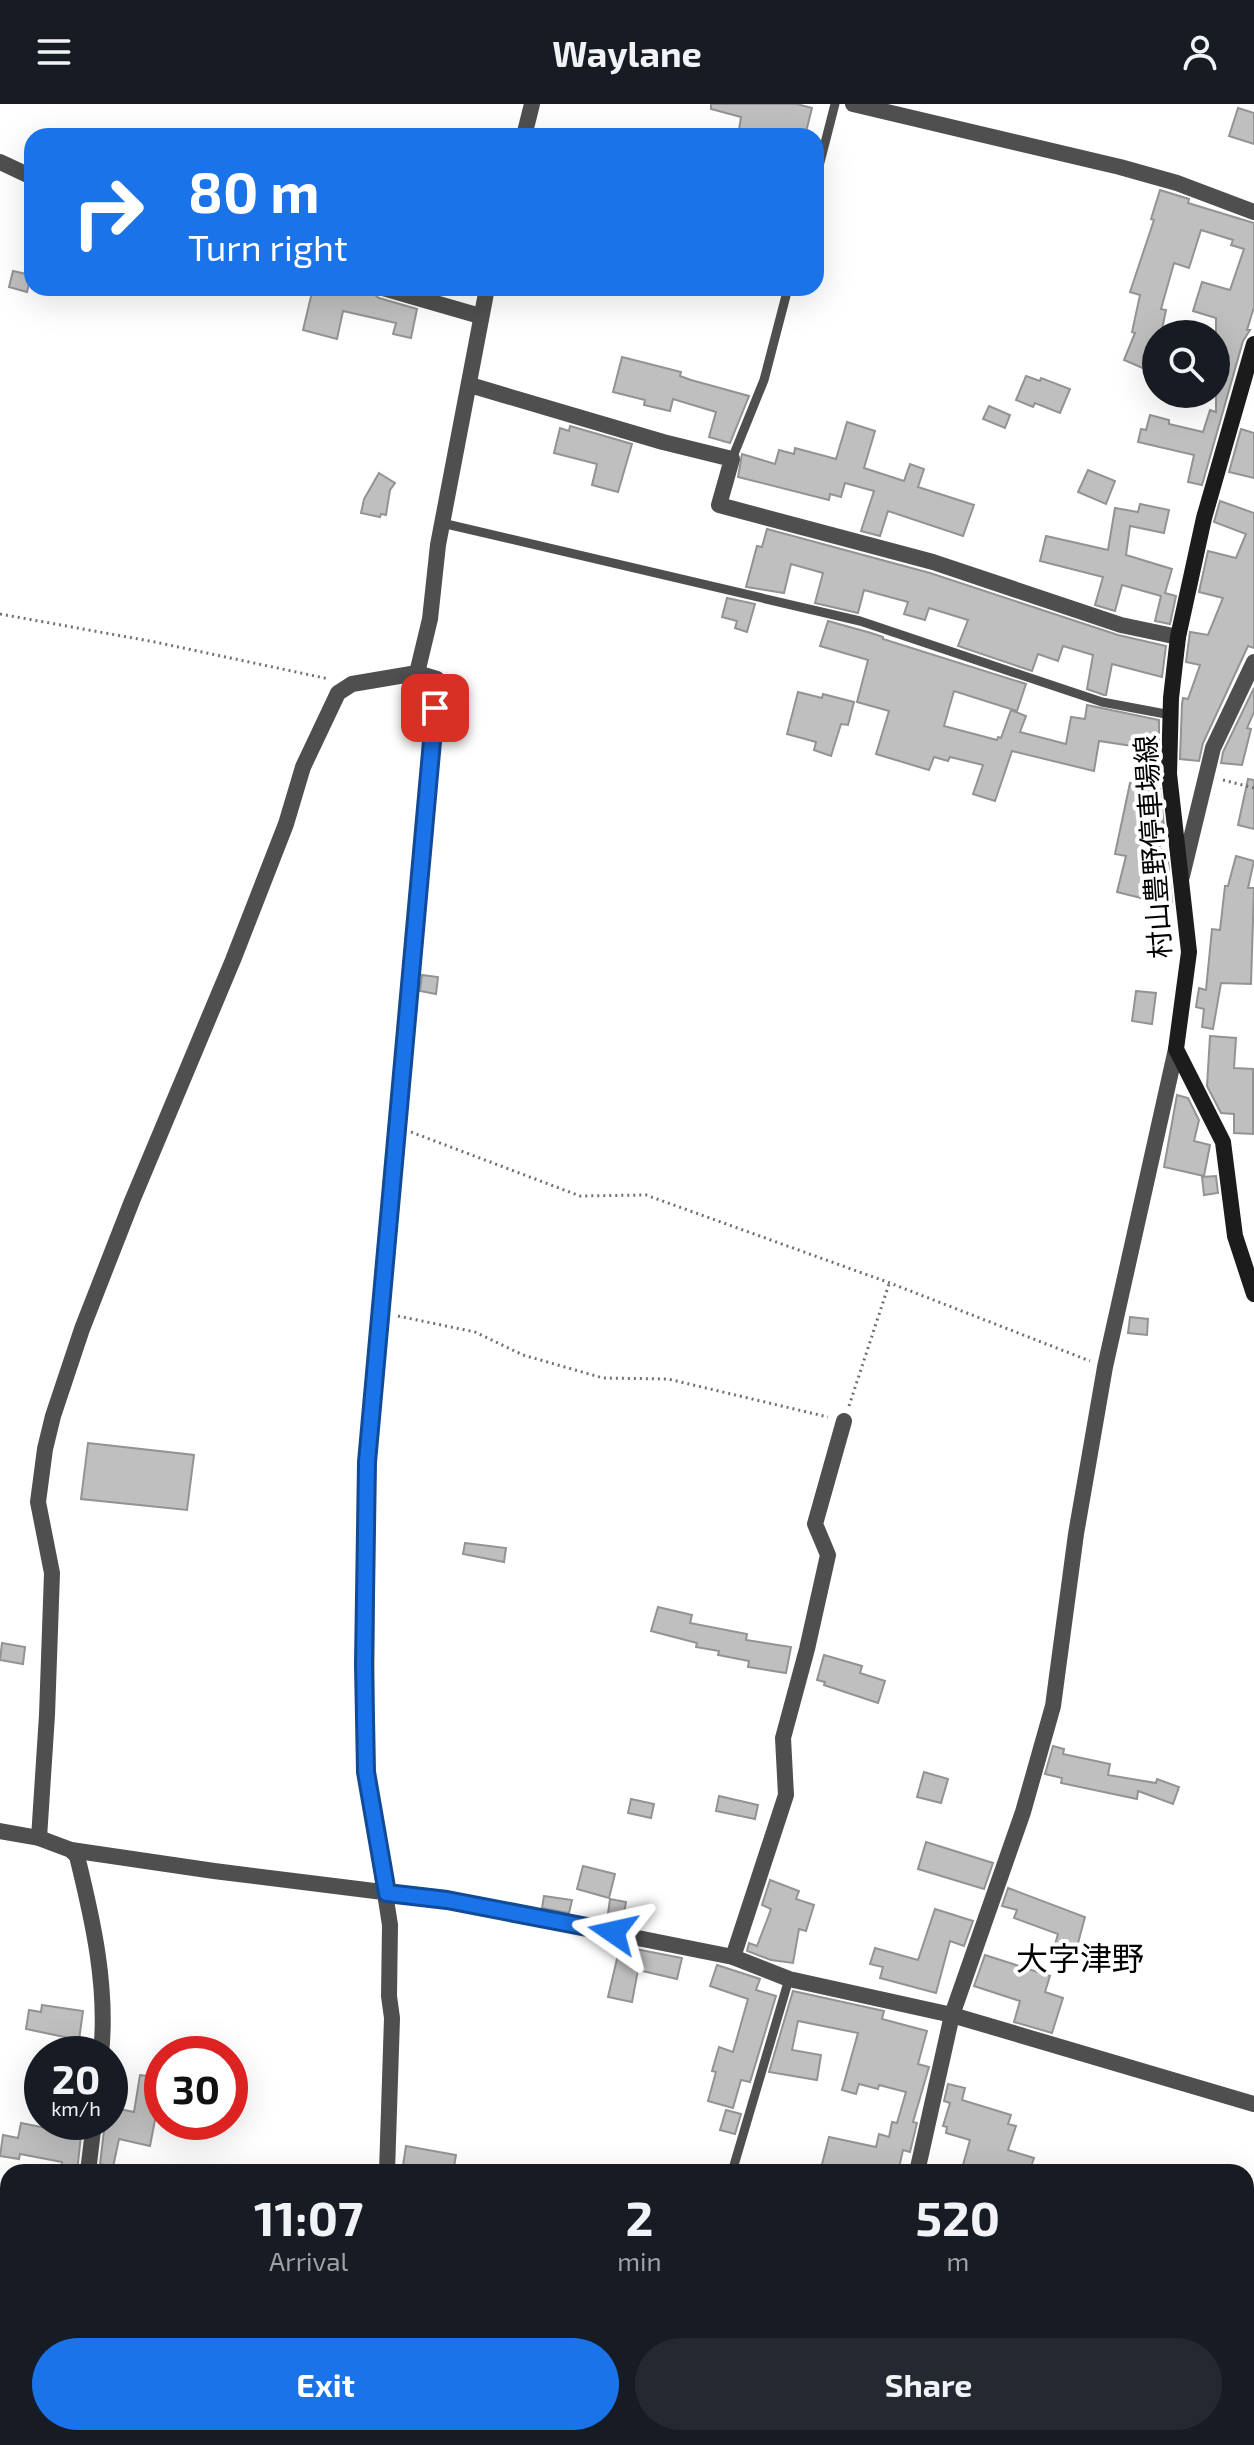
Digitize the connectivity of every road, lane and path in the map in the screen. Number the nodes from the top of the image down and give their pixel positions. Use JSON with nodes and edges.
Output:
{"nodes":[{"id":1,"x":532,"y":104,"type":"edge"},
{"id":2,"x":835,"y":104,"type":"edge"},
{"id":3,"x":853,"y":104,"type":"edge"},
{"id":4,"x":526,"y":128,"type":"edge"},
{"id":5,"x":824,"y":147,"type":"edge"},
{"id":6,"x":0,"y":162,"type":"edge"},
{"id":7,"x":24,"y":173,"type":"edge"},
{"id":8,"x":1254,"y":212,"type":"edge"},
{"id":9,"x":411,"y":296,"type":"edge"},
{"id":10,"x":485,"y":296,"type":"edge"},
{"id":11,"x":786,"y":296,"type":"edge"},
{"id":12,"x":480,"y":316,"type":"junction"},
{"id":13,"x":1254,"y":344,"type":"edge"},
{"id":14,"x":470,"y":385,"type":"junction"},
{"id":15,"x":732,"y":459,"type":"junction"},
{"id":16,"x":442,"y":523,"type":"junction"},
{"id":17,"x":0,"y":614,"type":"edge"},
{"id":18,"x":1178,"y":637,"type":"junction"},
{"id":19,"x":1254,"y":662,"type":"edge"},
{"id":20,"x":417,"y":673,"type":"junction"},
{"id":21,"x":352,"y":684,"type":"junction"},
{"id":22,"x":1171,"y":715,"type":"junction"},
{"id":23,"x":1205,"y":775,"type":"junction"},
{"id":24,"x":1254,"y":788,"type":"edge"},
{"id":25,"x":1182,"y":879,"type":"junction"},
{"id":26,"x":1176,"y":1049,"type":"junction"},
{"id":27,"x":397,"y":1127,"type":"junction"},
{"id":28,"x":890,"y":1283,"type":"junction"},
{"id":29,"x":1254,"y":1294,"type":"edge"},
{"id":30,"x":379,"y":1312,"type":"junction"},
{"id":31,"x":1105,"y":1367,"type":"junction"},
{"id":32,"x":844,"y":1421,"type":"junction"},
{"id":33,"x":0,"y":1831,"type":"edge"},
{"id":34,"x":39,"y":1838,"type":"junction"},
{"id":35,"x":71,"y":1850,"type":"junction"},
{"id":36,"x":387,"y":1893,"type":"junction"},
{"id":37,"x":733,"y":1957,"type":"junction"},
{"id":38,"x":789,"y":1979,"type":"junction"},
{"id":39,"x":952,"y":2015,"type":"junction"},
{"id":40,"x":101,"y":2036,"type":"edge"},
{"id":41,"x":1254,"y":2104,"type":"edge"},
{"id":42,"x":92,"y":2140,"type":"edge"},
{"id":43,"x":89,"y":2164,"type":"edge"},
{"id":44,"x":387,"y":2164,"type":"edge"},
{"id":45,"x":734,"y":2164,"type":"edge"},
{"id":46,"x":919,"y":2164,"type":"edge"}],
"edges":[{"from":1,"to":4,"type":"street"},
{"from":2,"to":5,"type":"lane"},
{"from":3,"to":8,"type":"street"},
{"from":6,"to":7,"type":"street"},
{"from":9,"to":12,"type":"street"},
{"from":10,"to":12,"type":"street"},
{"from":11,"to":15,"type":"lane"},
{"from":12,"to":14,"type":"street"},
{"from":13,"to":18,"type":"main road","name":"村山豊野停車場線"},
{"from":14,"to":15,"type":"street"},
{"from":14,"to":16,"type":"street"},
{"from":15,"to":18,"type":"street"},
{"from":16,"to":20,"type":"street"},
{"from":16,"to":22,"type":"lane"},
{"from":17,"to":21,"type":"path"},
{"from":18,"to":22,"type":"main road","name":"村山豊野停車場線"},
{"from":19,"to":23,"type":"street"},
{"from":20,"to":21,"type":"street"},
{"from":20,"to":27,"type":"street"},
{"from":21,"to":34,"type":"street"},
{"from":22,"to":25,"type":"main road","name":"村山豊野停車場線"},
{"from":23,"to":24,"type":"path"},
{"from":23,"to":25,"type":"street"},
{"from":25,"to":26,"type":"main road","name":"村山豊野停車場線"},
{"from":26,"to":29,"type":"main road"},
{"from":26,"to":31,"type":"street"},
{"from":27,"to":28,"type":"path"},
{"from":27,"to":30,"type":"street"},
{"from":28,"to":31,"type":"path"},
{"from":28,"to":32,"type":"path"},
{"from":30,"to":32,"type":"path"},
{"from":30,"to":36,"type":"street"},
{"from":31,"to":39,"type":"street"},
{"from":32,"to":37,"type":"street"},
{"from":33,"to":34,"type":"street"},
{"from":34,"to":35,"type":"street"},
{"from":35,"to":36,"type":"street"},
{"from":35,"to":40,"type":"street"},
{"from":36,"to":37,"type":"street"},
{"from":36,"to":44,"type":"street"},
{"from":37,"to":38,"type":"street"},
{"from":38,"to":39,"type":"street"},
{"from":38,"to":45,"type":"lane"},
{"from":39,"to":41,"type":"street"},
{"from":39,"to":46,"type":"street"},
{"from":42,"to":43,"type":"street"}]}
